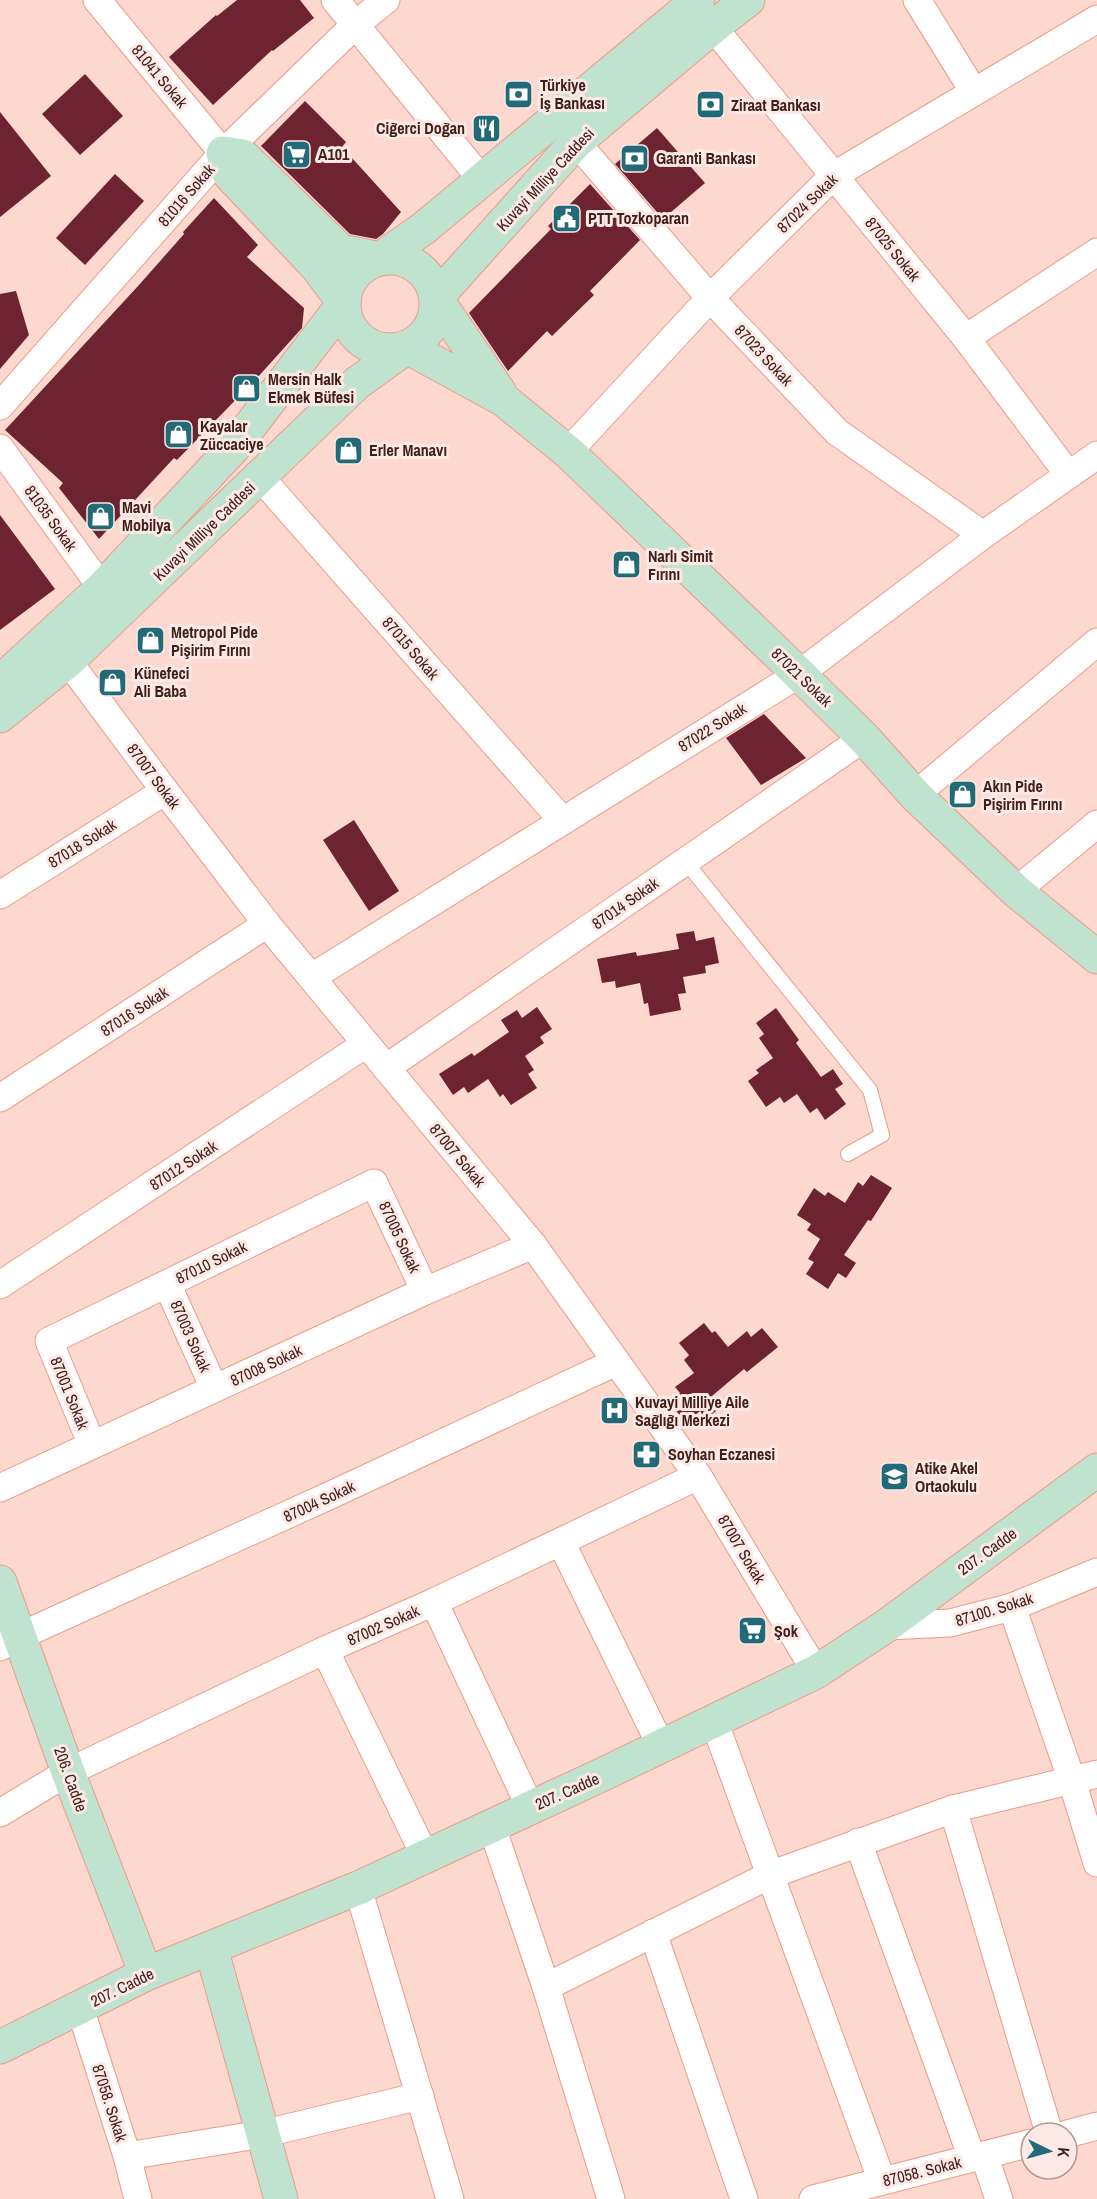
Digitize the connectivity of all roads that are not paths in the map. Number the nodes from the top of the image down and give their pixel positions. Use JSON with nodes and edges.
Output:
{"nodes":[{"id":1,"x":97,"y":0,"type":"edge"},
{"id":2,"x":335,"y":0,"type":"edge"},
{"id":3,"x":386,"y":0,"type":"edge"},
{"id":4,"x":748,"y":0,"type":"edge"},
{"id":5,"x":917,"y":0,"type":"edge"},
{"id":6,"x":705,"y":13,"type":"edge"},
{"id":7,"x":1097,"y":19,"type":"edge"},
{"id":8,"x":355,"y":25,"type":"junction"},
{"id":9,"x":974,"y":92,"type":"junction"},
{"id":10,"x":576,"y":142,"type":"junction"},
{"id":11,"x":224,"y":153,"type":"junction"},
{"id":12,"x":833,"y":176,"type":"junction"},
{"id":13,"x":482,"y":180,"type":"junction"},
{"id":14,"x":1097,"y":252,"type":"edge"},
{"id":15,"x":380,"y":259,"type":"junction"},
{"id":16,"x":436,"y":298,"type":"junction"},
{"id":17,"x":710,"y":298,"type":"junction"},
{"id":18,"x":344,"y":303,"type":"junction"},
{"id":19,"x":966,"y":338,"type":"junction"},
{"id":20,"x":407,"y":347,"type":"junction"},
{"id":21,"x":504,"y":400,"type":"junction"},
{"id":22,"x":0,"y":406,"type":"edge"},
{"id":23,"x":0,"y":448,"type":"edge"},
{"id":24,"x":568,"y":452,"type":"junction"},
{"id":25,"x":1097,"y":455,"type":"edge"},
{"id":26,"x":1068,"y":474,"type":"junction"},
{"id":27,"x":260,"y":477,"type":"junction"},
{"id":28,"x":983,"y":535,"type":"junction"},
{"id":29,"x":102,"y":588,"type":"junction"},
{"id":30,"x":1097,"y":642,"type":"edge"},
{"id":31,"x":68,"y":662,"type":"junction"},
{"id":32,"x":798,"y":674,"type":"junction"},
{"id":33,"x":0,"y":682,"type":"edge"},
{"id":34,"x":0,"y":716,"type":"edge"},
{"id":35,"x":864,"y":738,"type":"junction"},
{"id":36,"x":165,"y":791,"type":"junction"},
{"id":37,"x":915,"y":795,"type":"junction"},
{"id":38,"x":562,"y":819,"type":"junction"},
{"id":39,"x":1097,"y":824,"type":"edge"},
{"id":40,"x":685,"y":861,"type":"junction"},
{"id":41,"x":1016,"y":891,"type":"junction"},
{"id":42,"x":0,"y":896,"type":"edge"},
{"id":43,"x":267,"y":924,"type":"junction"},
{"id":44,"x":1097,"y":957,"type":"edge"},
{"id":45,"x":312,"y":977,"type":"junction"},
{"id":46,"x":366,"y":1044,"type":"junction"},
{"id":47,"x":386,"y":1068,"type":"junction"},
{"id":48,"x":0,"y":1098,"type":"edge"},
{"id":49,"x":848,"y":1154,"type":"dead end"},
{"id":50,"x":374,"y":1183,"type":"joint"},
{"id":51,"x":533,"y":1245,"type":"junction"},
{"id":52,"x":167,"y":1284,"type":"junction"},
{"id":53,"x":0,"y":1285,"type":"edge"},
{"id":54,"x":425,"y":1291,"type":"junction"},
{"id":55,"x":49,"y":1341,"type":"joint"},
{"id":56,"x":615,"y":1362,"type":"junction"},
{"id":57,"x":214,"y":1388,"type":"junction"},
{"id":58,"x":92,"y":1445,"type":"junction"},
{"id":59,"x":698,"y":1476,"type":"junction"},
{"id":60,"x":1094,"y":1480,"type":"edge"},
{"id":61,"x":0,"y":1488,"type":"edge"},
{"id":62,"x":561,"y":1542,"type":"junction"},
{"id":63,"x":1097,"y":1572,"type":"edge"},
{"id":64,"x":0,"y":1582,"type":"edge"},
{"id":65,"x":434,"y":1602,"type":"junction"},
{"id":66,"x":1012,"y":1607,"type":"junction"},
{"id":67,"x":886,"y":1626,"type":"junction"},
{"id":68,"x":10,"y":1642,"type":"edge"},
{"id":69,"x":325,"y":1650,"type":"junction"},
{"id":70,"x":816,"y":1672,"type":"junction"},
{"id":71,"x":714,"y":1721,"type":"junction"},
{"id":72,"x":661,"y":1746,"type":"junction"},
{"id":73,"x":68,"y":1772,"type":"junction"},
{"id":74,"x":1084,"y":1777,"type":"edge"},
{"id":75,"x":530,"y":1807,"type":"junction"},
{"id":76,"x":953,"y":1809,"type":"junction"},
{"id":77,"x":0,"y":1813,"type":"edge"},
{"id":78,"x":492,"y":1827,"type":"junction"},
{"id":79,"x":858,"y":1842,"type":"junction"},
{"id":80,"x":425,"y":1856,"type":"junction"},
{"id":81,"x":1097,"y":1863,"type":"edge"},
{"id":82,"x":770,"y":1875,"type":"junction"},
{"id":83,"x":358,"y":1888,"type":"junction"},
{"id":84,"x":653,"y":1933,"type":"junction"},
{"id":85,"x":211,"y":1948,"type":"junction"},
{"id":86,"x":146,"y":1974,"type":"junction"},
{"id":87,"x":546,"y":1987,"type":"junction"},
{"id":88,"x":80,"y":2008,"type":"junction"},
{"id":89,"x":0,"y":2047,"type":"edge"},
{"id":90,"x":420,"y":2096,"type":"junction"},
{"id":91,"x":1044,"y":2121,"type":"edge"},
{"id":92,"x":1097,"y":2126,"type":"edge"},
{"id":93,"x":1079,"y":2130,"type":"edge"},
{"id":94,"x":262,"y":2134,"type":"junction"},
{"id":95,"x":1019,"y":2146,"type":"edge"},
{"id":96,"x":127,"y":2156,"type":"junction"},
{"id":97,"x":978,"y":2157,"type":"junction"},
{"id":98,"x":882,"y":2181,"type":"junction"},
{"id":99,"x":138,"y":2199,"type":"edge"},
{"id":100,"x":281,"y":2199,"type":"edge"},
{"id":101,"x":450,"y":2199,"type":"edge"},
{"id":102,"x":612,"y":2199,"type":"edge"},
{"id":103,"x":744,"y":2199,"type":"edge"},
{"id":104,"x":813,"y":2199,"type":"edge"},
{"id":105,"x":999,"y":2199,"type":"edge"}],
"edges":[{"from":1,"to":11,"type":"street","name":"81041 Sokak"},
{"from":2,"to":8,"type":"street"},
{"from":3,"to":8,"type":"street","name":"81016 Sokak"},
{"from":4,"to":6,"type":"street","name":"Kuvayi Milliye Caddesi"},
{"from":5,"to":9,"type":"street"},
{"from":6,"to":10,"type":"street","name":"Kuvayi Milliye Caddesi"},
{"from":6,"to":12,"type":"street","name":"87025 Sokak"},
{"from":6,"to":13,"type":"street","name":"Kuvayi Milliye Caddesi"},
{"from":7,"to":9,"type":"street","name":"87024 Sokak"},
{"from":8,"to":11,"type":"street","name":"81016 Sokak"},
{"from":8,"to":13,"type":"street"},
{"from":9,"to":12,"type":"street","name":"87024 Sokak"},
{"from":10,"to":16,"type":"street","name":"Kuvayi Milliye Caddesi"},
{"from":10,"to":17,"type":"street","name":"87023 Sokak"},
{"from":11,"to":15,"type":"street"},
{"from":11,"to":18,"type":"street"},
{"from":11,"to":22,"type":"street","name":"81016 Sokak"},
{"from":12,"to":17,"type":"street","name":"87024 Sokak"},
{"from":12,"to":19,"type":"street","name":"87025 Sokak"},
{"from":13,"to":15,"type":"street","name":"Kuvayi Milliye Caddesi"},
{"from":14,"to":19,"type":"street"},
{"from":15,"to":16,"type":"street"},
{"from":15,"to":18,"type":"street"},
{"from":16,"to":20,"type":"street"},
{"from":16,"to":21,"type":"street","name":"87021 Sokak"},
{"from":17,"to":24,"type":"street","name":"87024 Sokak"},
{"from":17,"to":28,"type":"street","name":"87023 Sokak"},
{"from":18,"to":20,"type":"street"},
{"from":18,"to":29,"type":"street","name":"Kuvayi Milliye Caddesi"},
{"from":19,"to":26,"type":"street","name":"87025 Sokak"},
{"from":20,"to":21,"type":"street","name":"87021 Sokak"},
{"from":20,"to":27,"type":"street","name":"Kuvayi Milliye Caddesi"},
{"from":21,"to":24,"type":"street","name":"87021 Sokak"},
{"from":23,"to":29,"type":"street","name":"81035 Sokak"},
{"from":24,"to":32,"type":"street","name":"87021 Sokak"},
{"from":25,"to":26,"type":"street","name":"87022 Sokak"},
{"from":26,"to":28,"type":"street","name":"87022 Sokak"},
{"from":27,"to":31,"type":"street","name":"Kuvayi Milliye Caddesi"},
{"from":27,"to":38,"type":"street","name":"87015 Sokak"},
{"from":28,"to":32,"type":"street","name":"87022 Sokak"},
{"from":29,"to":33,"type":"street","name":"Kuvayi Milliye Caddesi"},
{"from":30,"to":37,"type":"street"},
{"from":31,"to":34,"type":"street","name":"Kuvayi Milliye Caddesi"},
{"from":31,"to":36,"type":"street","name":"87007 Sokak"},
{"from":32,"to":35,"type":"street","name":"87021 Sokak"},
{"from":32,"to":38,"type":"street","name":"87022 Sokak"},
{"from":35,"to":37,"type":"street","name":"87021 Sokak"},
{"from":35,"to":40,"type":"street","name":"87014 Sokak"},
{"from":36,"to":42,"type":"street","name":"87018 Sokak"},
{"from":36,"to":43,"type":"street","name":"87007 Sokak"},
{"from":37,"to":41,"type":"street","name":"87021 Sokak"},
{"from":38,"to":45,"type":"street","name":"87022 Sokak"},
{"from":39,"to":41,"type":"street"},
{"from":40,"to":47,"type":"street","name":"87014 Sokak"},
{"from":40,"to":49,"type":"lane"},
{"from":41,"to":44,"type":"street","name":"87021 Sokak"},
{"from":43,"to":45,"type":"street","name":"87007 Sokak"},
{"from":43,"to":48,"type":"street","name":"87016 Sokak"},
{"from":45,"to":46,"type":"street","name":"87007 Sokak"},
{"from":46,"to":47,"type":"street","name":"87007 Sokak"},
{"from":46,"to":53,"type":"street","name":"87012 Sokak"},
{"from":47,"to":51,"type":"street","name":"87007 Sokak"},
{"from":50,"to":52,"type":"street","name":"87010 Sokak"},
{"from":50,"to":54,"type":"street","name":"87005 Sokak"},
{"from":51,"to":54,"type":"street","name":"87008 Sokak"},
{"from":51,"to":56,"type":"street","name":"87007 Sokak"},
{"from":52,"to":55,"type":"street","name":"87010 Sokak"},
{"from":52,"to":57,"type":"street","name":"87003 Sokak"},
{"from":54,"to":57,"type":"street","name":"87008 Sokak"},
{"from":55,"to":58,"type":"street","name":"87001 Sokak"},
{"from":56,"to":59,"type":"street","name":"87007 Sokak"},
{"from":56,"to":68,"type":"street","name":"87004 Sokak"},
{"from":57,"to":58,"type":"street","name":"87008 Sokak"},
{"from":58,"to":61,"type":"street","name":"87008 Sokak"},
{"from":59,"to":62,"type":"street","name":"87002 Sokak"},
{"from":59,"to":70,"type":"street","name":"87007 Sokak"},
{"from":60,"to":67,"type":"street","name":"207. Cadde"},
{"from":62,"to":65,"type":"street","name":"87002 Sokak"},
{"from":62,"to":72,"type":"street"},
{"from":63,"to":66,"type":"street","name":"87100. Sokak"},
{"from":64,"to":68,"type":"street","name":"206. Cadde"},
{"from":65,"to":69,"type":"street","name":"87002 Sokak"},
{"from":65,"to":75,"type":"street"},
{"from":66,"to":67,"type":"street","name":"87100. Sokak"},
{"from":66,"to":74,"type":"street"},
{"from":67,"to":70,"type":"street","name":"207. Cadde"},
{"from":68,"to":73,"type":"street","name":"206. Cadde"},
{"from":69,"to":73,"type":"street","name":"87002 Sokak"},
{"from":69,"to":80,"type":"street"},
{"from":70,"to":71,"type":"street","name":"207. Cadde"},
{"from":71,"to":72,"type":"street","name":"207. Cadde"},
{"from":71,"to":82,"type":"street"},
{"from":72,"to":75,"type":"street","name":"207. Cadde"},
{"from":73,"to":77,"type":"street","name":"87002 Sokak"},
{"from":73,"to":86,"type":"street","name":"206. Cadde"},
{"from":74,"to":76,"type":"street"},
{"from":74,"to":81,"type":"street"},
{"from":75,"to":78,"type":"street","name":"207. Cadde"},
{"from":76,"to":79,"type":"street"},
{"from":76,"to":91,"type":"street"},
{"from":78,"to":80,"type":"street","name":"207. Cadde"},
{"from":78,"to":87,"type":"street"},
{"from":79,"to":82,"type":"street"},
{"from":79,"to":97,"type":"street"},
{"from":80,"to":83,"type":"street","name":"207. Cadde"},
{"from":82,"to":84,"type":"street"},
{"from":82,"to":98,"type":"street"},
{"from":83,"to":85,"type":"street","name":"207. Cadde"},
{"from":83,"to":90,"type":"street"},
{"from":84,"to":87,"type":"street"},
{"from":84,"to":103,"type":"street"},
{"from":85,"to":86,"type":"street","name":"207. Cadde"},
{"from":85,"to":94,"type":"street"},
{"from":86,"to":88,"type":"street","name":"207. Cadde"},
{"from":87,"to":102,"type":"street"},
{"from":88,"to":89,"type":"street","name":"207. Cadde"},
{"from":88,"to":96,"type":"street","name":"87058. Sokak"},
{"from":90,"to":94,"type":"street"},
{"from":90,"to":101,"type":"street"},
{"from":92,"to":93,"type":"street"},
{"from":94,"to":96,"type":"street"},
{"from":94,"to":100,"type":"street"},
{"from":95,"to":97,"type":"street","name":"87058. Sokak"},
{"from":96,"to":99,"type":"street","name":"87058. Sokak"},
{"from":97,"to":98,"type":"street","name":"87058. Sokak"},
{"from":97,"to":105,"type":"street"},
{"from":98,"to":104,"type":"street","name":"87058. Sokak"}]}
